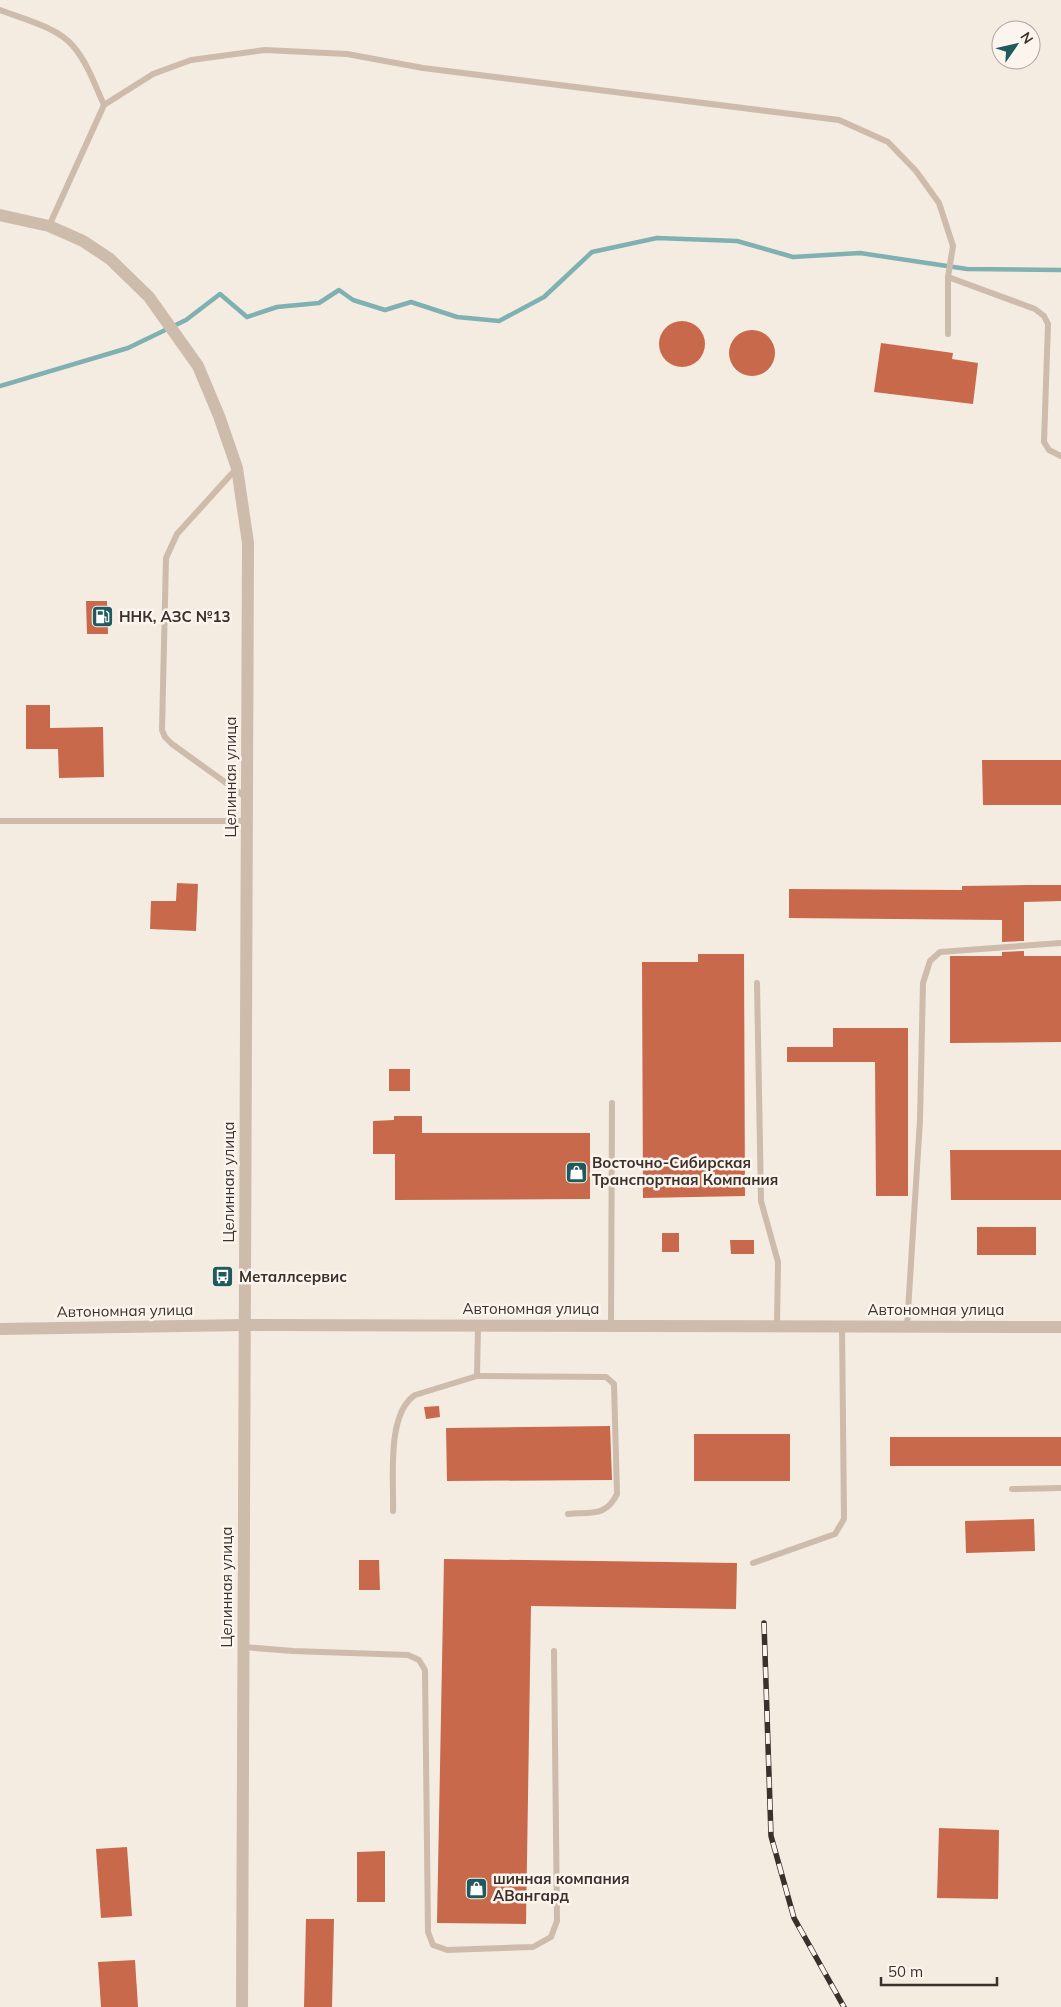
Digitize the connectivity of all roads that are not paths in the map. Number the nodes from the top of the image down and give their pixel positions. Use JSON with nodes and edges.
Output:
{"nodes":[{"id":1,"x":0,"y":10,"type":"edge"},
{"id":2,"x":104,"y":105,"type":"junction"},
{"id":3,"x":0,"y":215,"type":"edge"},
{"id":4,"x":49,"y":226,"type":"junction"},
{"id":5,"x":948,"y":277,"type":"junction"},
{"id":6,"x":948,"y":334,"type":"dead end"},
{"id":7,"x":1061,"y":456,"type":"edge"},
{"id":8,"x":237,"y":468,"type":"junction"},
{"id":9,"x":247,"y":798,"type":"junction"},
{"id":10,"x":0,"y":821,"type":"edge"},
{"id":11,"x":247,"y":822,"type":"junction"},
{"id":12,"x":1061,"y":943,"type":"edge"},
{"id":13,"x":756,"y":983,"type":"dead end"},
{"id":14,"x":612,"y":1103,"type":"dead end"},
{"id":15,"x":245,"y":1325,"type":"junction"},
{"id":16,"x":478,"y":1326,"type":"junction"},
{"id":17,"x":611,"y":1326,"type":"junction"},
{"id":18,"x":777,"y":1326,"type":"junction"},
{"id":19,"x":842,"y":1326,"type":"junction"},
{"id":20,"x":907,"y":1326,"type":"junction"},
{"id":21,"x":1061,"y":1327,"type":"edge"},
{"id":22,"x":0,"y":1329,"type":"edge"},
{"id":23,"x":477,"y":1376,"type":"junction"},
{"id":24,"x":1061,"y":1488,"type":"edge"},
{"id":25,"x":1012,"y":1489,"type":"dead end"},
{"id":26,"x":393,"y":1511,"type":"dead end"},
{"id":27,"x":568,"y":1514,"type":"dead end"},
{"id":28,"x":753,"y":1562,"type":"dead end"},
{"id":29,"x":243,"y":1647,"type":"junction"},
{"id":30,"x":554,"y":1651,"type":"dead end"},
{"id":31,"x":242,"y":2007,"type":"edge"}],
"edges":[{"from":1,"to":2,"type":"lane"},
{"from":2,"to":4,"type":"lane"},
{"from":2,"to":5,"type":"lane"},
{"from":3,"to":4,"type":"street","name":"Целинная улица"},
{"from":4,"to":8,"type":"street","name":"Целинная улица"},
{"from":5,"to":6,"type":"lane"},
{"from":5,"to":7,"type":"lane"},
{"from":8,"to":9,"type":"street","name":"Целинная улица"},
{"from":8,"to":9,"type":"lane"},
{"from":9,"to":11,"type":"street","name":"Целинная улица"},
{"from":10,"to":11,"type":"lane"},
{"from":11,"to":15,"type":"street","name":"Целинная улица"},
{"from":12,"to":20,"type":"lane"},
{"from":13,"to":18,"type":"lane"},
{"from":14,"to":17,"type":"lane"},
{"from":15,"to":16,"type":"street","name":"Автономная улица"},
{"from":15,"to":22,"type":"street","name":"Автономная улица"},
{"from":15,"to":29,"type":"street","name":"Целинная улица"},
{"from":16,"to":17,"type":"street","name":"Автономная улица"},
{"from":16,"to":23,"type":"lane"},
{"from":17,"to":18,"type":"street","name":"Автономная улица"},
{"from":18,"to":19,"type":"street","name":"Автономная улица"},
{"from":19,"to":20,"type":"street","name":"Автономная улица"},
{"from":19,"to":28,"type":"lane"},
{"from":20,"to":21,"type":"street","name":"Автономная улица"},
{"from":23,"to":26,"type":"lane"},
{"from":23,"to":27,"type":"lane"},
{"from":24,"to":25,"type":"lane"},
{"from":29,"to":30,"type":"lane"},
{"from":29,"to":31,"type":"street","name":"Целинная улица"}]}
